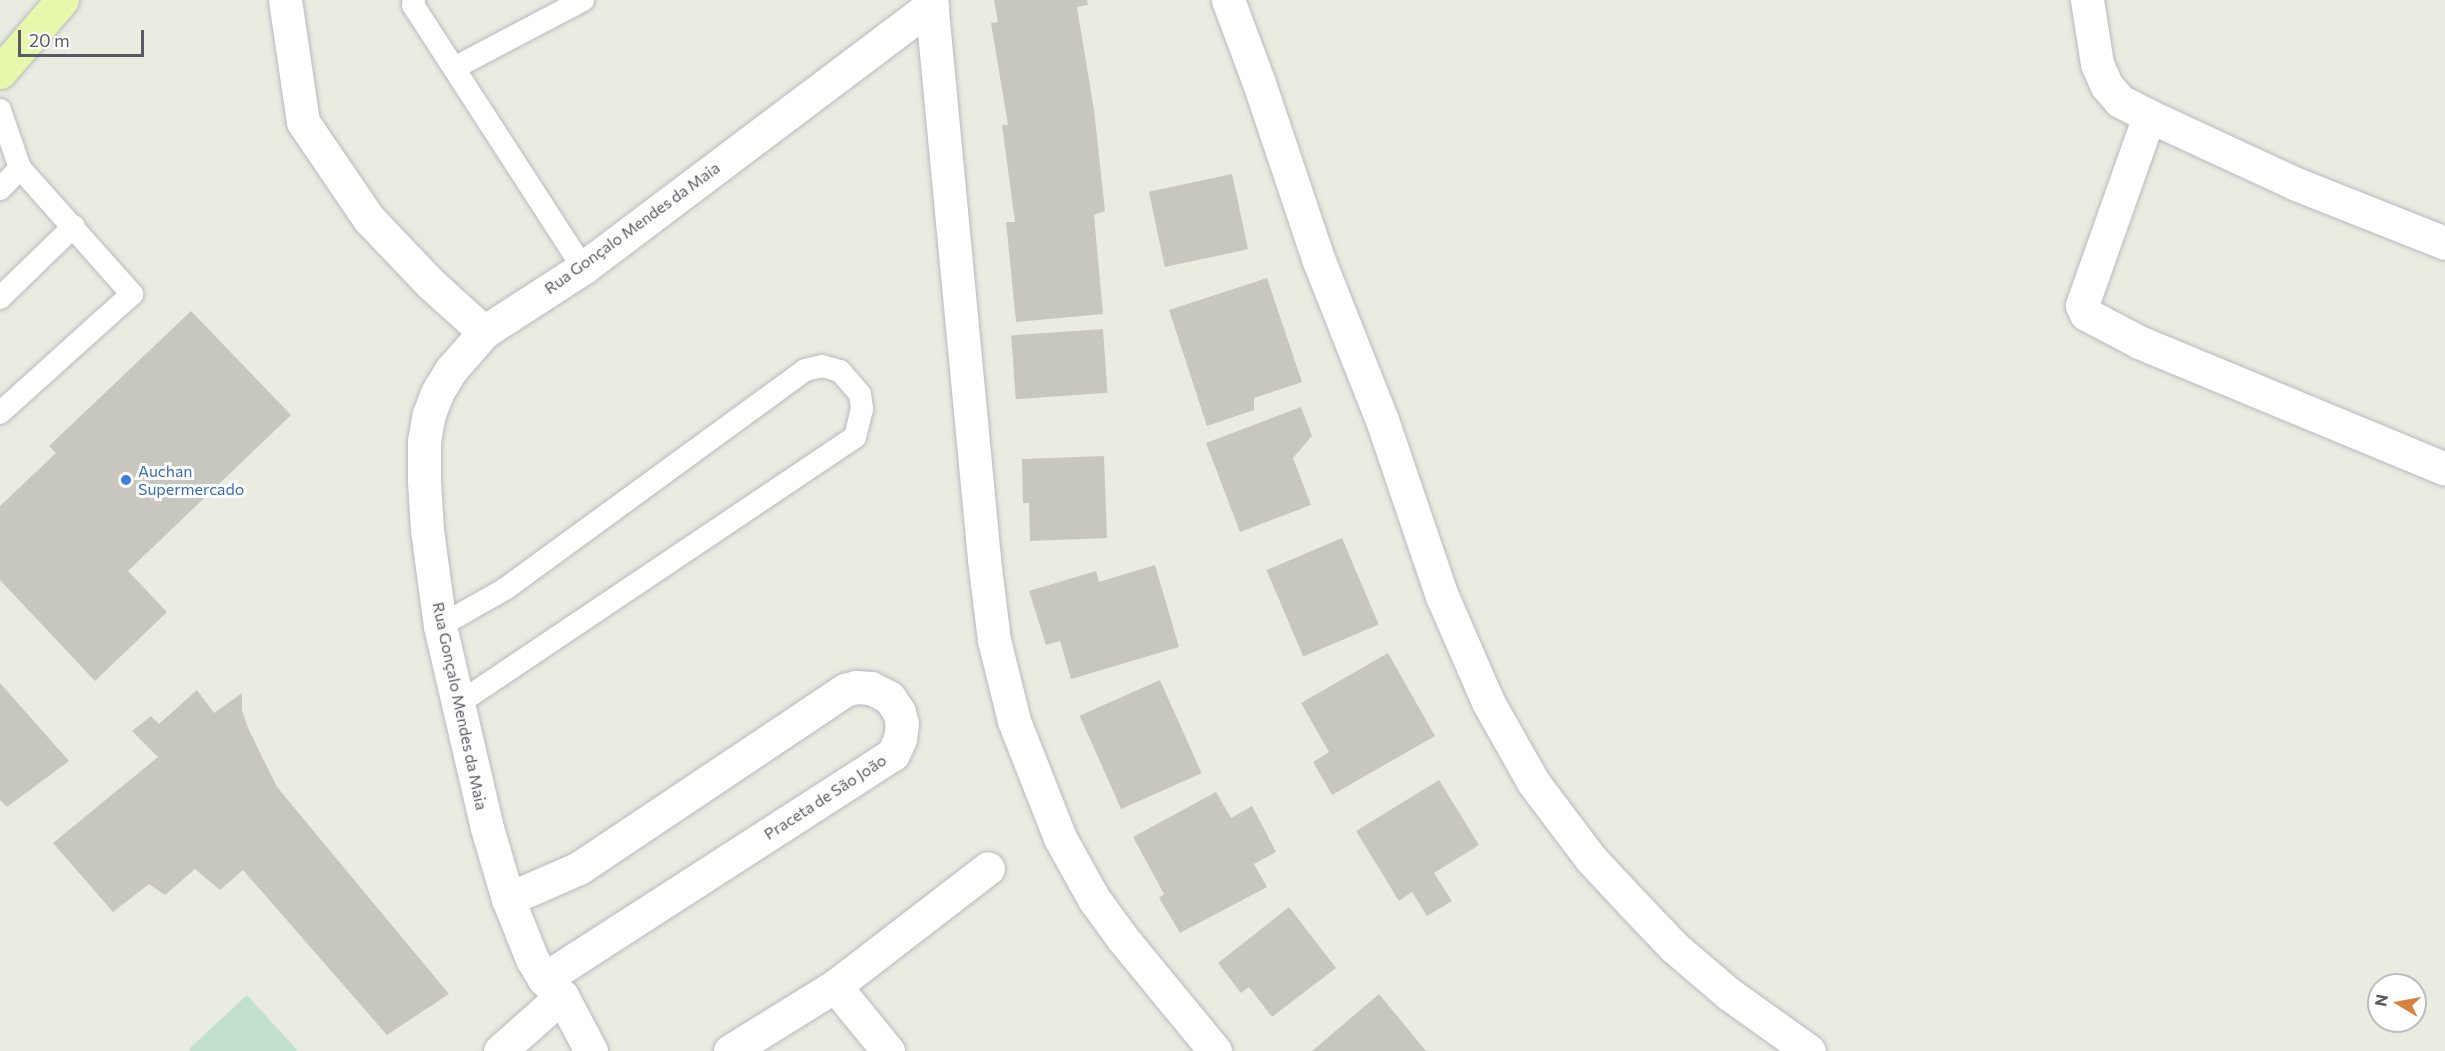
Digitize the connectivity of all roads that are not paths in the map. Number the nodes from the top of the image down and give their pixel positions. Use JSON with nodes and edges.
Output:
{"nodes":[{"id":1,"x":62,"y":0,"type":"edge"},
{"id":2,"x":285,"y":0,"type":"edge"},
{"id":3,"x":414,"y":0,"type":"edge"},
{"id":4,"x":583,"y":0,"type":"edge"},
{"id":5,"x":1228,"y":0,"type":"edge"},
{"id":6,"x":2087,"y":0,"type":"edge"},
{"id":7,"x":932,"y":2,"type":"edge"},
{"id":8,"x":454,"y":68,"type":"junction"},
{"id":9,"x":0,"y":72,"type":"edge"},
{"id":10,"x":0,"y":110,"type":"edge"},
{"id":11,"x":2149,"y":116,"type":"junction"},
{"id":12,"x":20,"y":168,"type":"junction"},
{"id":13,"x":0,"y":189,"type":"edge"},
{"id":14,"x":74,"y":226,"type":"junction"},
{"id":15,"x":2445,"y":243,"type":"edge"},
{"id":16,"x":583,"y":268,"type":"junction"},
{"id":17,"x":0,"y":298,"type":"edge"},
{"id":18,"x":484,"y":332,"type":"junction"},
{"id":19,"x":0,"y":413,"type":"edge"},
{"id":20,"x":2444,"y":466,"type":"edge"},
{"id":21,"x":440,"y":626,"type":"junction"},
{"id":22,"x":458,"y":704,"type":"junction"},
{"id":23,"x":988,"y":868,"type":"dead end"},
{"id":24,"x":508,"y":899,"type":"junction"},
{"id":25,"x":835,"y":986,"type":"junction"},
{"id":26,"x":553,"y":988,"type":"junction"},
{"id":27,"x":500,"y":1051,"type":"edge"},
{"id":28,"x":591,"y":1051,"type":"edge"},
{"id":29,"x":730,"y":1051,"type":"edge"},
{"id":30,"x":888,"y":1051,"type":"edge"},
{"id":31,"x":1215,"y":1051,"type":"edge"},
{"id":32,"x":1809,"y":1051,"type":"edge"}],
"edges":[{"from":1,"to":9,"type":"main road"},
{"from":2,"to":18,"type":"street"},
{"from":3,"to":8,"type":"lane"},
{"from":4,"to":8,"type":"lane"},
{"from":5,"to":32,"type":"street"},
{"from":6,"to":11,"type":"street"},
{"from":7,"to":16,"type":"street","name":"Rua Gonçalo Mendes da Maia"},
{"from":7,"to":31,"type":"street"},
{"from":8,"to":16,"type":"lane"},
{"from":10,"to":12,"type":"lane"},
{"from":11,"to":15,"type":"street"},
{"from":11,"to":20,"type":"street"},
{"from":12,"to":13,"type":"lane"},
{"from":12,"to":14,"type":"lane"},
{"from":14,"to":17,"type":"lane"},
{"from":14,"to":19,"type":"lane"},
{"from":16,"to":18,"type":"street","name":"Rua Gonçalo Mendes da Maia"},
{"from":18,"to":21,"type":"street","name":"Rua Gonçalo Mendes da Maia"},
{"from":21,"to":22,"type":"street","name":"Rua Gonçalo Mendes da Maia"},
{"from":21,"to":22,"type":"lane"},
{"from":22,"to":24,"type":"street","name":"Rua Gonçalo Mendes da Maia"},
{"from":23,"to":25,"type":"street"},
{"from":24,"to":26,"type":"street","name":"Rua Gonçalo Mendes da Maia"},
{"from":24,"to":26,"type":"street","name":"Praceta de São João"},
{"from":25,"to":29,"type":"street"},
{"from":25,"to":30,"type":"street"},
{"from":26,"to":27,"type":"street","name":"Praceta de São João"},
{"from":26,"to":28,"type":"street","name":"Rua Gonçalo Mendes da Maia"}]}
